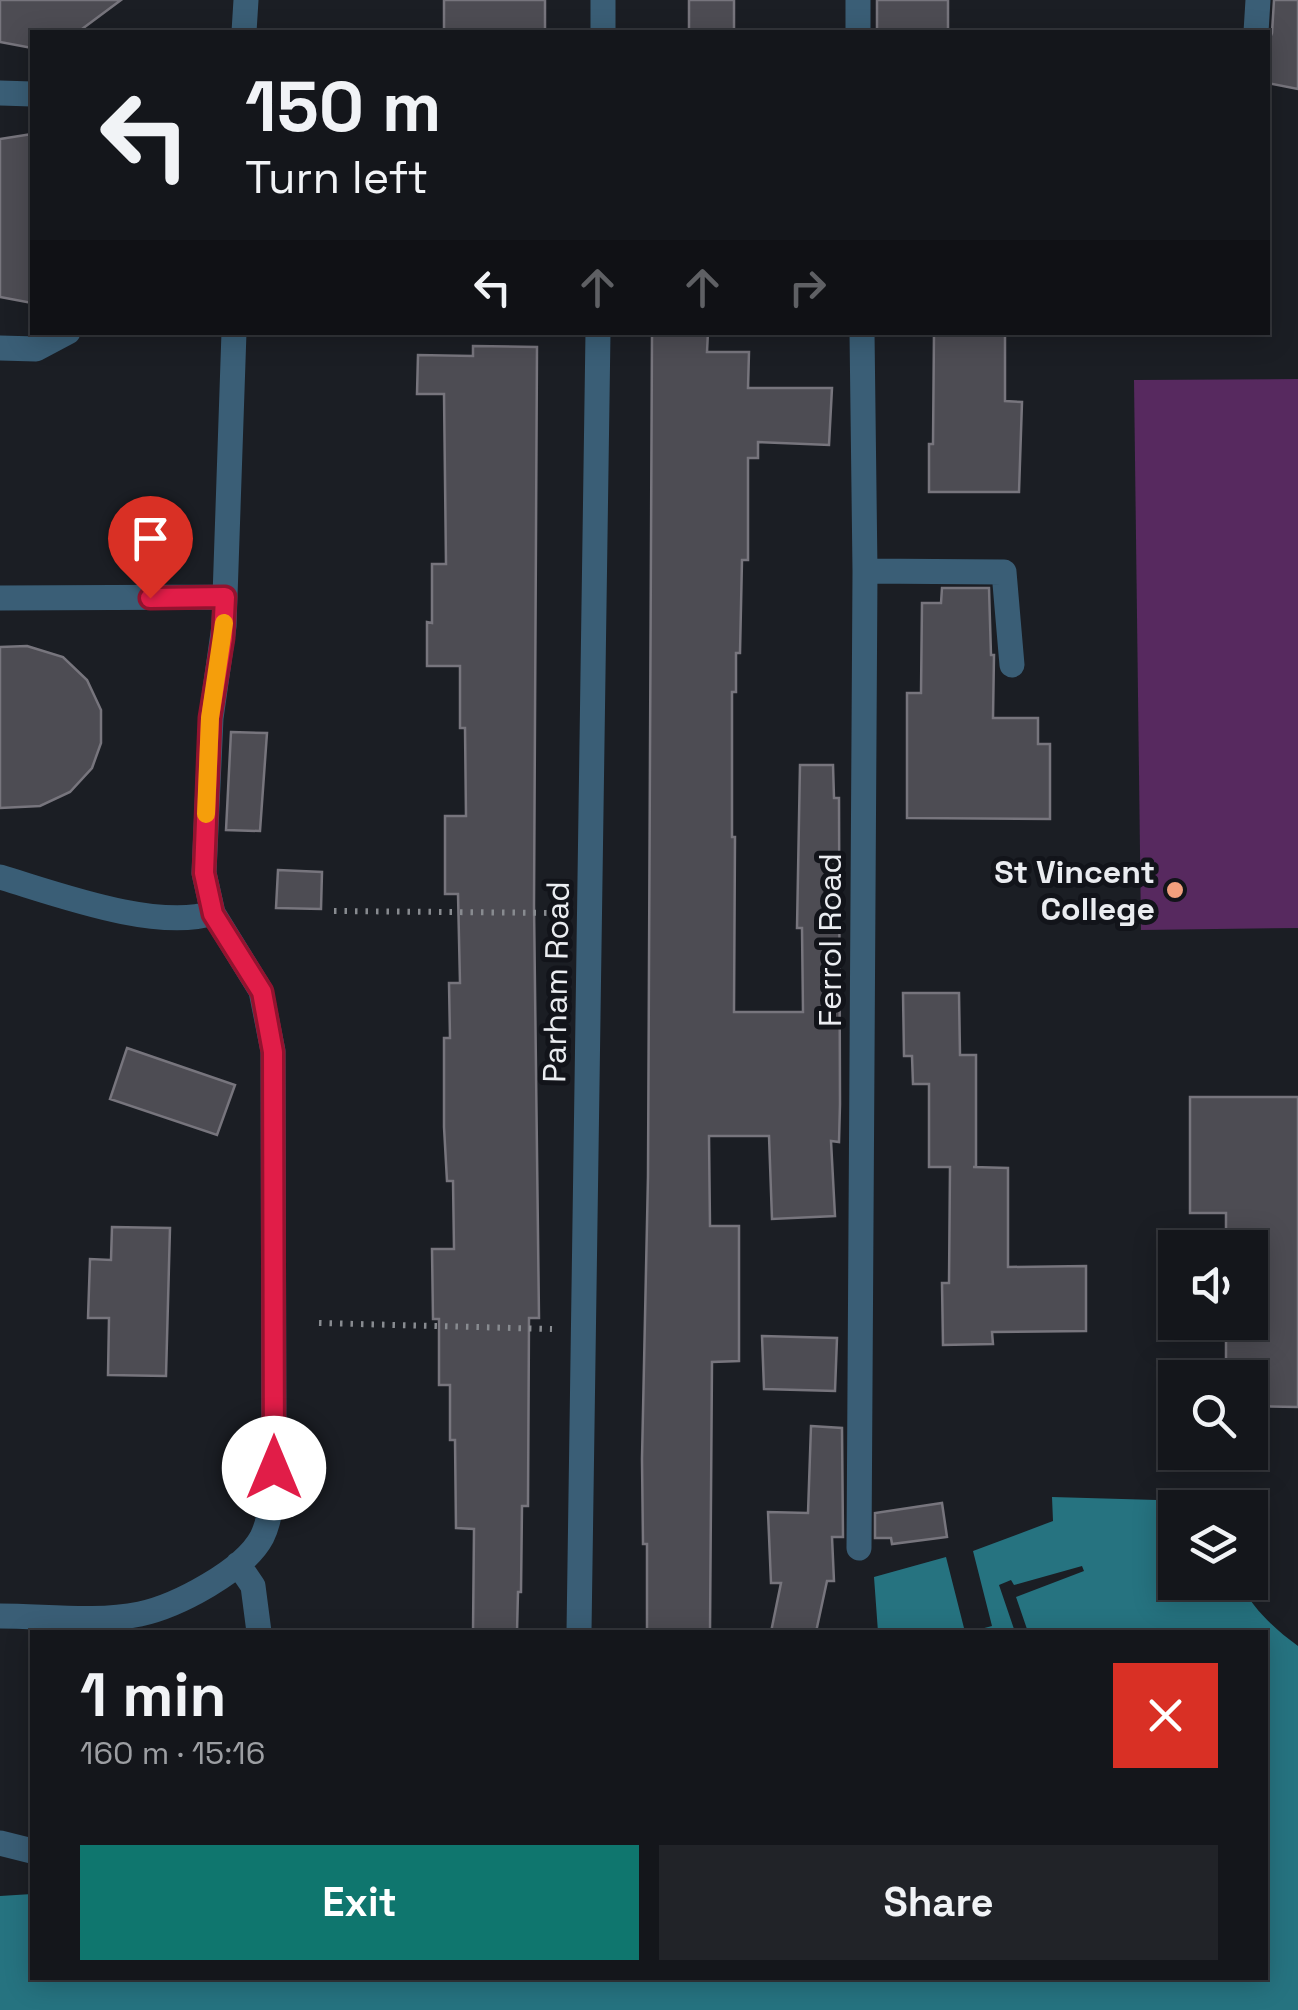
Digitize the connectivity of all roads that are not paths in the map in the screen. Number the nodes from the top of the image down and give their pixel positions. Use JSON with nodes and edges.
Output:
{"nodes":[{"id":1,"x":246,"y":0,"type":"edge"},
{"id":2,"x":604,"y":0,"type":"edge"},
{"id":3,"x":858,"y":0,"type":"edge"},
{"id":4,"x":1258,"y":0,"type":"edge"},
{"id":5,"x":244,"y":30,"type":"edge"},
{"id":6,"x":603,"y":30,"type":"edge"},
{"id":7,"x":858,"y":30,"type":"edge"},
{"id":8,"x":1256,"y":30,"type":"edge"},
{"id":9,"x":0,"y":93,"type":"edge"},
{"id":10,"x":30,"y":94,"type":"edge"},
{"id":11,"x":62,"y":335,"type":"edge"},
{"id":12,"x":234,"y":335,"type":"edge"},
{"id":13,"x":598,"y":335,"type":"edge"},
{"id":14,"x":862,"y":335,"type":"edge"},
{"id":15,"x":0,"y":348,"type":"edge"},
{"id":16,"x":864,"y":571,"type":"junction"},
{"id":17,"x":225,"y":597,"type":"junction"},
{"id":18,"x":0,"y":598,"type":"edge"},
{"id":19,"x":1012,"y":665,"type":"dead end"},
{"id":20,"x":0,"y":878,"type":"edge"},
{"id":21,"x":213,"y":914,"type":"junction"},
{"id":22,"x":859,"y":1548,"type":"dead end"},
{"id":23,"x":238,"y":1564,"type":"junction"},
{"id":24,"x":0,"y":1616,"type":"edge"},
{"id":25,"x":259,"y":1630,"type":"edge"},
{"id":26,"x":579,"y":1630,"type":"edge"},
{"id":27,"x":0,"y":1843,"type":"edge"},
{"id":28,"x":30,"y":1851,"type":"edge"}],
"edges":[{"from":1,"to":5,"type":"street"},
{"from":2,"to":6,"type":"street"},
{"from":3,"to":7,"type":"street"},
{"from":4,"to":8,"type":"street"},
{"from":9,"to":10,"type":"street"},
{"from":11,"to":15,"type":"street"},
{"from":12,"to":17,"type":"street"},
{"from":13,"to":26,"type":"street","name":"Parham Road"},
{"from":14,"to":16,"type":"street","name":"Ferrol Road"},
{"from":16,"to":19,"type":"street"},
{"from":16,"to":22,"type":"street","name":"Ferrol Road"},
{"from":17,"to":18,"type":"street"},
{"from":17,"to":21,"type":"street"},
{"from":20,"to":21,"type":"street"},
{"from":21,"to":23,"type":"street"},
{"from":23,"to":24,"type":"street"},
{"from":23,"to":25,"type":"street"},
{"from":27,"to":28,"type":"street"}]}
